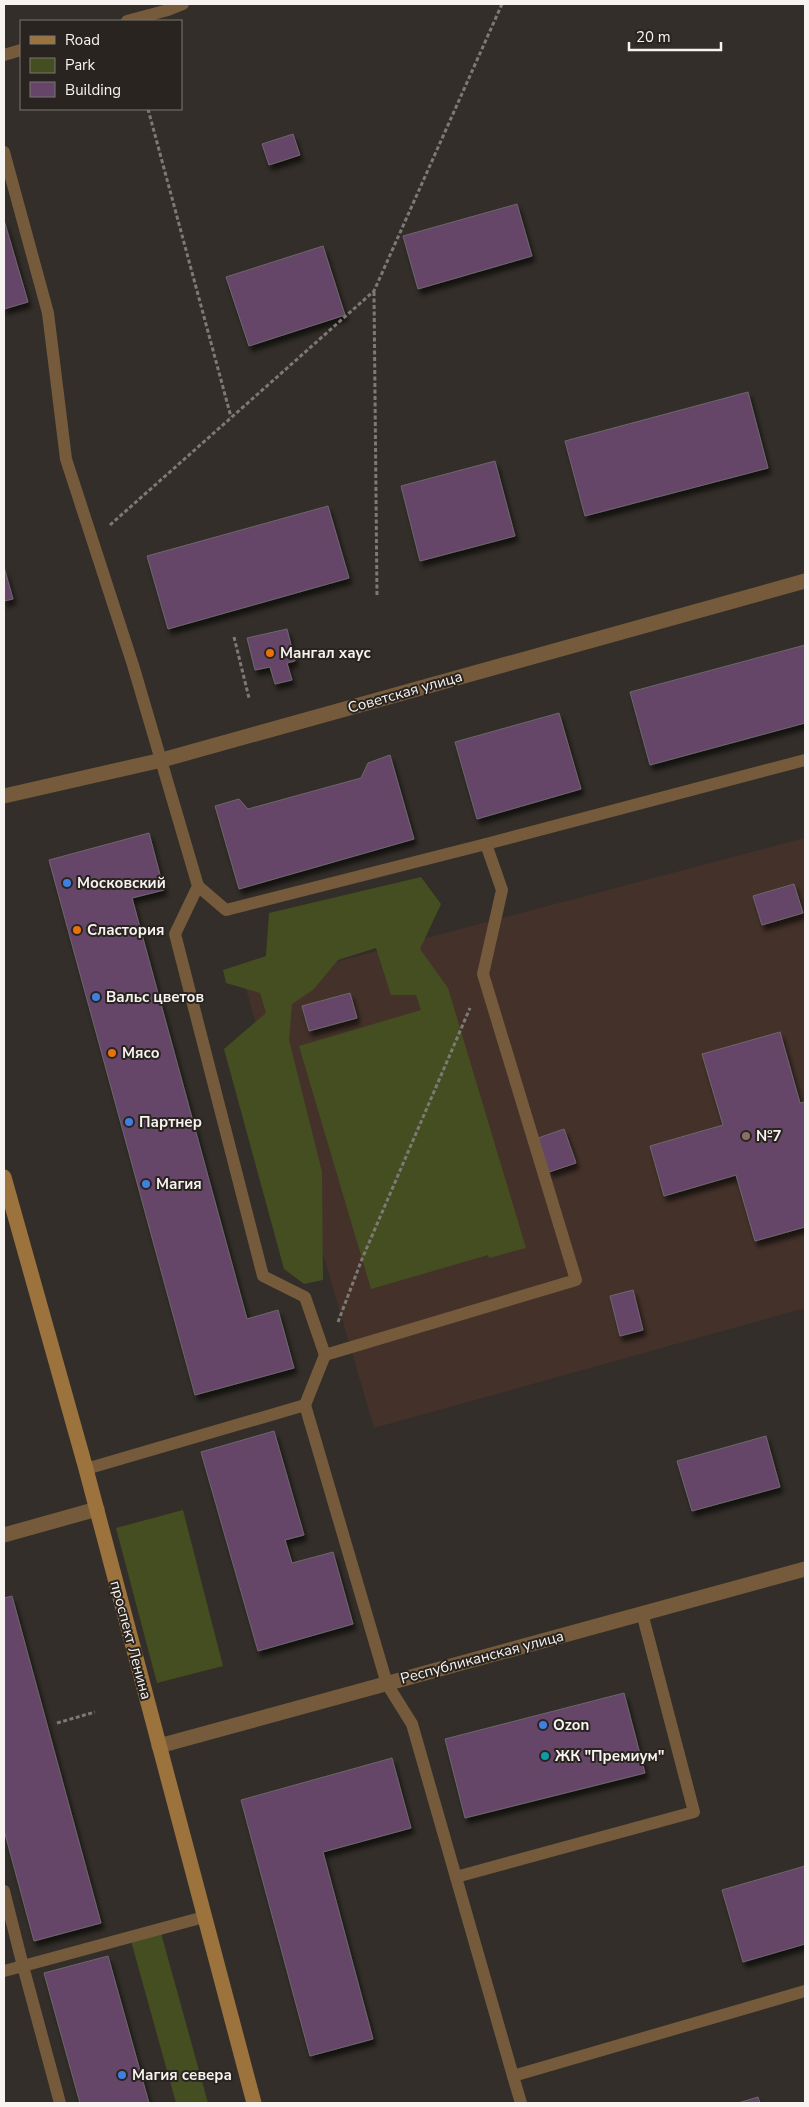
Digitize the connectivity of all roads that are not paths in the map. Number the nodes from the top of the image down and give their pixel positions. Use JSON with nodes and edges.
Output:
{"nodes":[{"id":1,"x":182,"y":4,"type":"edge"},
{"id":2,"x":131,"y":20,"type":"edge"},
{"id":3,"x":20,"y":50,"type":"edge"},
{"id":4,"x":4,"y":55,"type":"edge"},
{"id":5,"x":4,"y":152,"type":"edge"},
{"id":6,"x":805,"y":581,"type":"edge"},
{"id":7,"x":162,"y":760,"type":"junction"},
{"id":8,"x":805,"y":760,"type":"edge"},
{"id":9,"x":4,"y":796,"type":"edge"},
{"id":10,"x":486,"y":844,"type":"junction"},
{"id":11,"x":198,"y":886,"type":"junction"},
{"id":12,"x":4,"y":1177,"type":"edge"},
{"id":13,"x":325,"y":1356,"type":"junction"},
{"id":14,"x":305,"y":1406,"type":"junction"},
{"id":15,"x":86,"y":1469,"type":"junction"},
{"id":16,"x":97,"y":1509,"type":"junction"},
{"id":17,"x":4,"y":1535,"type":"edge"},
{"id":18,"x":805,"y":1569,"type":"edge"},
{"id":19,"x":642,"y":1613,"type":"junction"},
{"id":20,"x":387,"y":1684,"type":"junction"},
{"id":21,"x":159,"y":1746,"type":"junction"},
{"id":22,"x":456,"y":1877,"type":"junction"},
{"id":23,"x":4,"y":1891,"type":"edge"},
{"id":24,"x":204,"y":1916,"type":"junction"},
{"id":25,"x":23,"y":1966,"type":"junction"},
{"id":26,"x":4,"y":1971,"type":"edge"},
{"id":27,"x":805,"y":1991,"type":"edge"},
{"id":28,"x":513,"y":2076,"type":"junction"},
{"id":29,"x":60,"y":2103,"type":"edge"},
{"id":30,"x":254,"y":2103,"type":"edge"},
{"id":31,"x":522,"y":2103,"type":"edge"}],
"edges":[{"from":1,"to":2,"type":"lane"},
{"from":3,"to":4,"type":"lane"},
{"from":5,"to":7,"type":"lane"},
{"from":6,"to":7,"type":"street","name":"Советская улица"},
{"from":7,"to":9,"type":"street","name":"Советская улица"},
{"from":7,"to":11,"type":"lane"},
{"from":8,"to":10,"type":"lane"},
{"from":10,"to":11,"type":"lane"},
{"from":10,"to":13,"type":"lane"},
{"from":11,"to":13,"type":"lane"},
{"from":12,"to":15,"type":"main road","name":"проспект Ленина"},
{"from":13,"to":14,"type":"lane"},
{"from":14,"to":15,"type":"lane"},
{"from":14,"to":20,"type":"lane"},
{"from":15,"to":16,"type":"main road","name":"проспект Ленина"},
{"from":16,"to":17,"type":"street"},
{"from":16,"to":21,"type":"main road","name":"проспект Ленина"},
{"from":18,"to":19,"type":"street","name":"Республиканская улица"},
{"from":19,"to":20,"type":"street","name":"Республиканская улица"},
{"from":19,"to":22,"type":"lane"},
{"from":20,"to":21,"type":"street","name":"Республиканская улица"},
{"from":20,"to":22,"type":"lane"},
{"from":21,"to":24,"type":"main road","name":"проспект Ленина"},
{"from":22,"to":28,"type":"lane"},
{"from":23,"to":25,"type":"lane"},
{"from":24,"to":25,"type":"lane"},
{"from":24,"to":30,"type":"main road","name":"проспект Ленина"},
{"from":25,"to":26,"type":"lane"},
{"from":25,"to":29,"type":"lane"},
{"from":27,"to":28,"type":"lane"},
{"from":28,"to":31,"type":"lane"}]}
